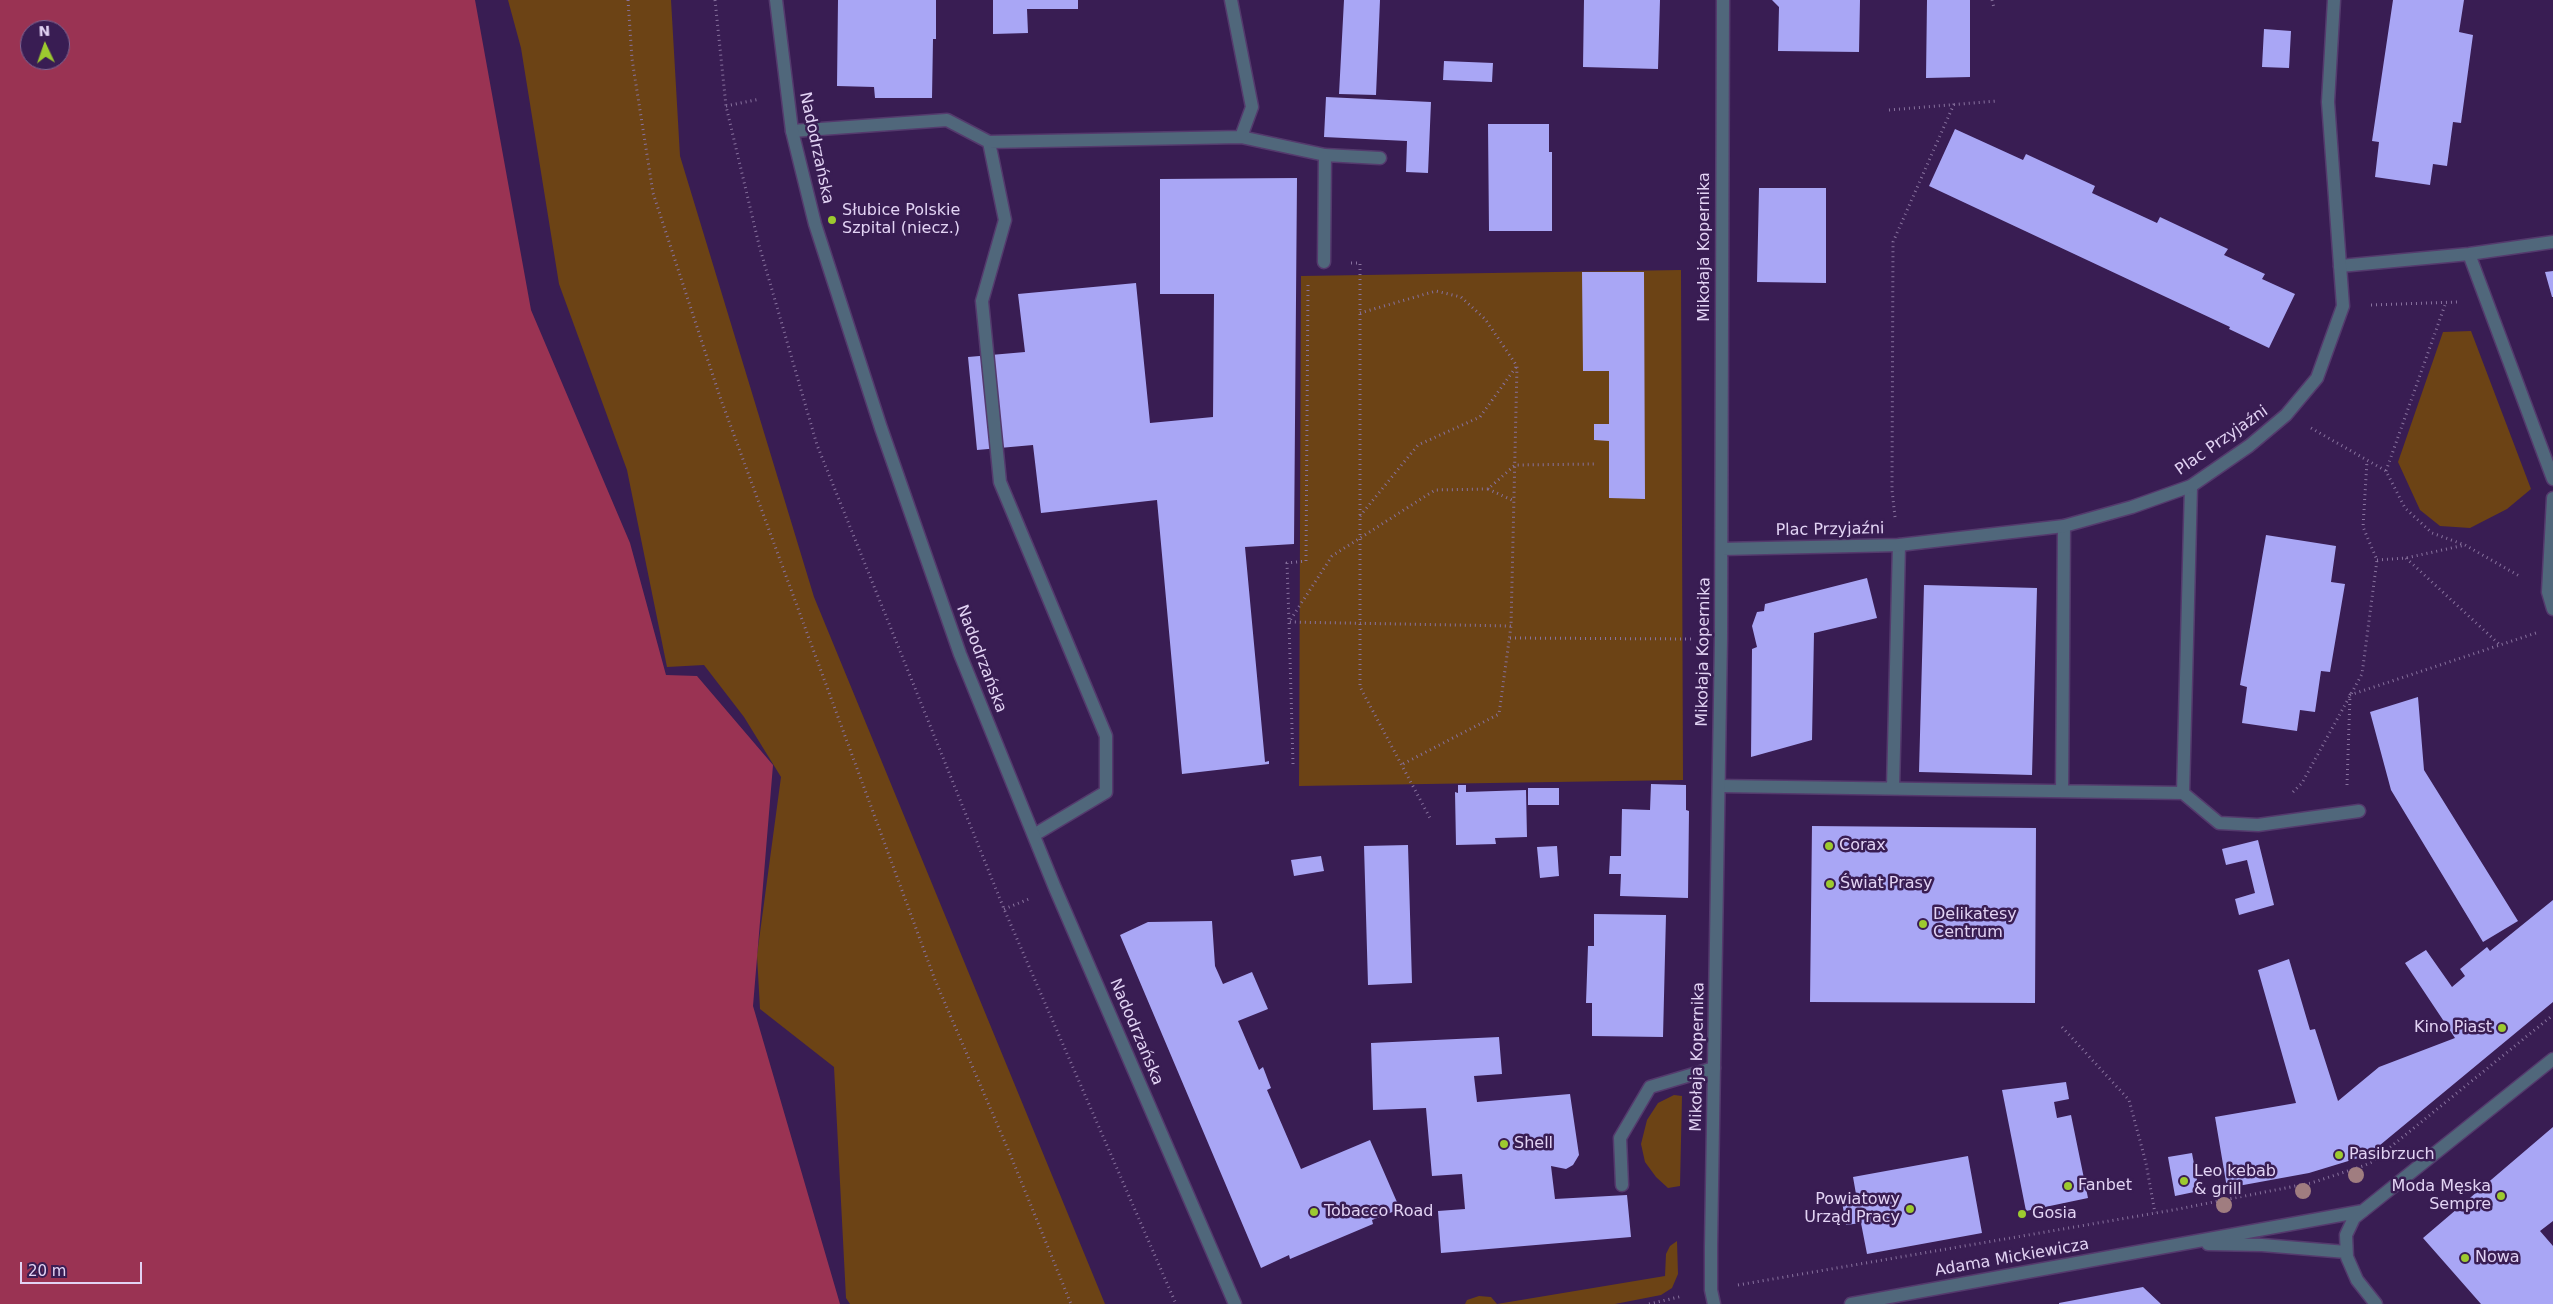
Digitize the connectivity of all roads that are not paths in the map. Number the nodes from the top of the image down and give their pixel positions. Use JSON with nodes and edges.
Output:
{"nodes":[{"id":1,"x":776,"y":0,"type":"edge"},
{"id":2,"x":1231,"y":0,"type":"edge"},
{"id":3,"x":1723,"y":0,"type":"edge"},
{"id":4,"x":2334,"y":0,"type":"edge"},
{"id":5,"x":792,"y":131,"type":"junction"},
{"id":6,"x":1241,"y":137,"type":"junction"},
{"id":7,"x":989,"y":142,"type":"junction"},
{"id":8,"x":1325,"y":155,"type":"junction"},
{"id":9,"x":1380,"y":158,"type":"dead end"},
{"id":10,"x":2553,"y":242,"type":"edge"},
{"id":11,"x":2469,"y":254,"type":"junction"},
{"id":12,"x":1324,"y":262,"type":"road end"},
{"id":13,"x":2340,"y":266,"type":"junction"},
{"id":14,"x":2553,"y":479,"type":"edge"},
{"id":15,"x":2191,"y":486,"type":"junction"},
{"id":16,"x":2553,"y":498,"type":"edge"},
{"id":17,"x":2064,"y":526,"type":"junction"},
{"id":18,"x":1899,"y":545,"type":"junction"},
{"id":19,"x":1722,"y":549,"type":"junction"},
{"id":20,"x":2553,"y":609,"type":"edge"},
{"id":21,"x":1719,"y":786,"type":"junction"},
{"id":22,"x":1893,"y":788,"type":"junction"},
{"id":23,"x":2062,"y":791,"type":"junction"},
{"id":24,"x":2183,"y":793,"type":"junction"},
{"id":25,"x":2359,"y":811,"type":"dead end"},
{"id":26,"x":1034,"y":835,"type":"junction"},
{"id":27,"x":2553,"y":1058,"type":"edge"},
{"id":28,"x":1714,"y":1068,"type":"junction"},
{"id":29,"x":1622,"y":1185,"type":"dead end"},
{"id":30,"x":2363,"y":1210,"type":"junction"},
{"id":31,"x":2178,"y":1244,"type":"junction"},
{"id":32,"x":2346,"y":1252,"type":"junction"},
{"id":33,"x":1235,"y":1304,"type":"edge"},
{"id":34,"x":1714,"y":1304,"type":"edge"},
{"id":35,"x":1851,"y":1304,"type":"edge"},
{"id":36,"x":2375,"y":1304,"type":"edge"}],
"edges":[{"from":1,"to":5,"type":"street","name":"Nadodrzańska"},
{"from":2,"to":6,"type":"street"},
{"from":3,"to":19,"type":"street","name":"Mikołaja Kopernika"},
{"from":4,"to":13,"type":"street","name":"Plac Przyjaźni"},
{"from":5,"to":7,"type":"street"},
{"from":5,"to":26,"type":"street","name":"Nadodrzańska"},
{"from":6,"to":7,"type":"street"},
{"from":6,"to":8,"type":"street"},
{"from":7,"to":26,"type":"street"},
{"from":8,"to":9,"type":"street"},
{"from":8,"to":12,"type":"street"},
{"from":10,"to":11,"type":"street"},
{"from":11,"to":13,"type":"street"},
{"from":11,"to":14,"type":"street"},
{"from":13,"to":15,"type":"street","name":"Plac Przyjaźni"},
{"from":15,"to":17,"type":"street","name":"Plac Przyjaźni"},
{"from":15,"to":24,"type":"street"},
{"from":16,"to":20,"type":"street"},
{"from":17,"to":18,"type":"street","name":"Plac Przyjaźni"},
{"from":17,"to":23,"type":"street"},
{"from":18,"to":19,"type":"street","name":"Plac Przyjaźni"},
{"from":18,"to":22,"type":"street"},
{"from":19,"to":21,"type":"street","name":"Mikołaja Kopernika"},
{"from":21,"to":22,"type":"street"},
{"from":21,"to":28,"type":"street","name":"Mikołaja Kopernika"},
{"from":22,"to":23,"type":"street"},
{"from":23,"to":24,"type":"street"},
{"from":24,"to":25,"type":"street"},
{"from":26,"to":33,"type":"street","name":"Nadodrzańska"},
{"from":27,"to":30,"type":"street"},
{"from":28,"to":29,"type":"street"},
{"from":28,"to":34,"type":"street","name":"Mikołaja Kopernika"},
{"from":30,"to":31,"type":"street","name":"Adama Mickiewicza"},
{"from":30,"to":32,"type":"street"},
{"from":31,"to":32,"type":"street","name":"Adama Mickiewicza"},
{"from":31,"to":35,"type":"street","name":"Adama Mickiewicza"},
{"from":32,"to":36,"type":"street"}]}
